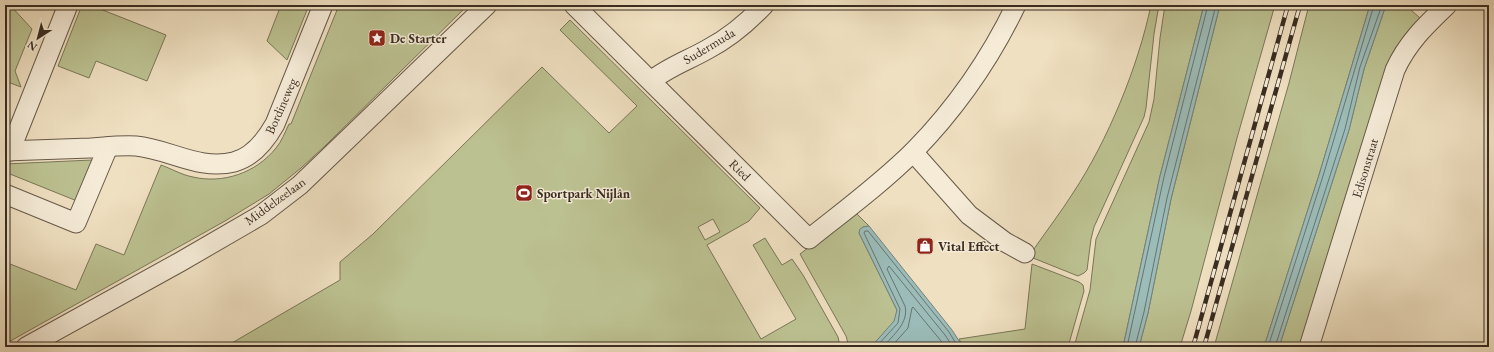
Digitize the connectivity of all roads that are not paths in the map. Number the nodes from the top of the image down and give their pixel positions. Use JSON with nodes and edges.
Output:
{"nodes":[{"id":1,"x":68,"y":5,"type":"edge"},
{"id":2,"x":322,"y":5,"type":"edge"},
{"id":3,"x":487,"y":5,"type":"edge"},
{"id":4,"x":574,"y":5,"type":"edge"},
{"id":5,"x":764,"y":5,"type":"edge"},
{"id":6,"x":1016,"y":5,"type":"edge"},
{"id":7,"x":1447,"y":5,"type":"edge"},
{"id":8,"x":651,"y":81,"type":"junction"},
{"id":9,"x":108,"y":147,"type":"junction"},
{"id":10,"x":7,"y":151,"type":"edge"},
{"id":11,"x":913,"y":152,"type":"junction"},
{"id":12,"x":5,"y":194,"type":"edge"},
{"id":13,"x":1025,"y":253,"type":"dead end"},
{"id":14,"x":26,"y":347,"type":"edge"},
{"id":15,"x":1309,"y":347,"type":"edge"}],
"edges":[{"from":1,"to":10,"type":"street"},
{"from":2,"to":9,"type":"street","name":"Bordineweg"},
{"from":3,"to":14,"type":"street","name":"Middelzeelaan"},
{"from":4,"to":8,"type":"street","name":"Ried"},
{"from":5,"to":8,"type":"street","name":"Sudermuda"},
{"from":6,"to":11,"type":"street","name":"Ried"},
{"from":7,"to":15,"type":"street","name":"Edisonstraat"},
{"from":8,"to":11,"type":"street","name":"Ried"},
{"from":9,"to":10,"type":"street","name":"Bordineweg"},
{"from":9,"to":12,"type":"street"},
{"from":11,"to":13,"type":"street"}]}
